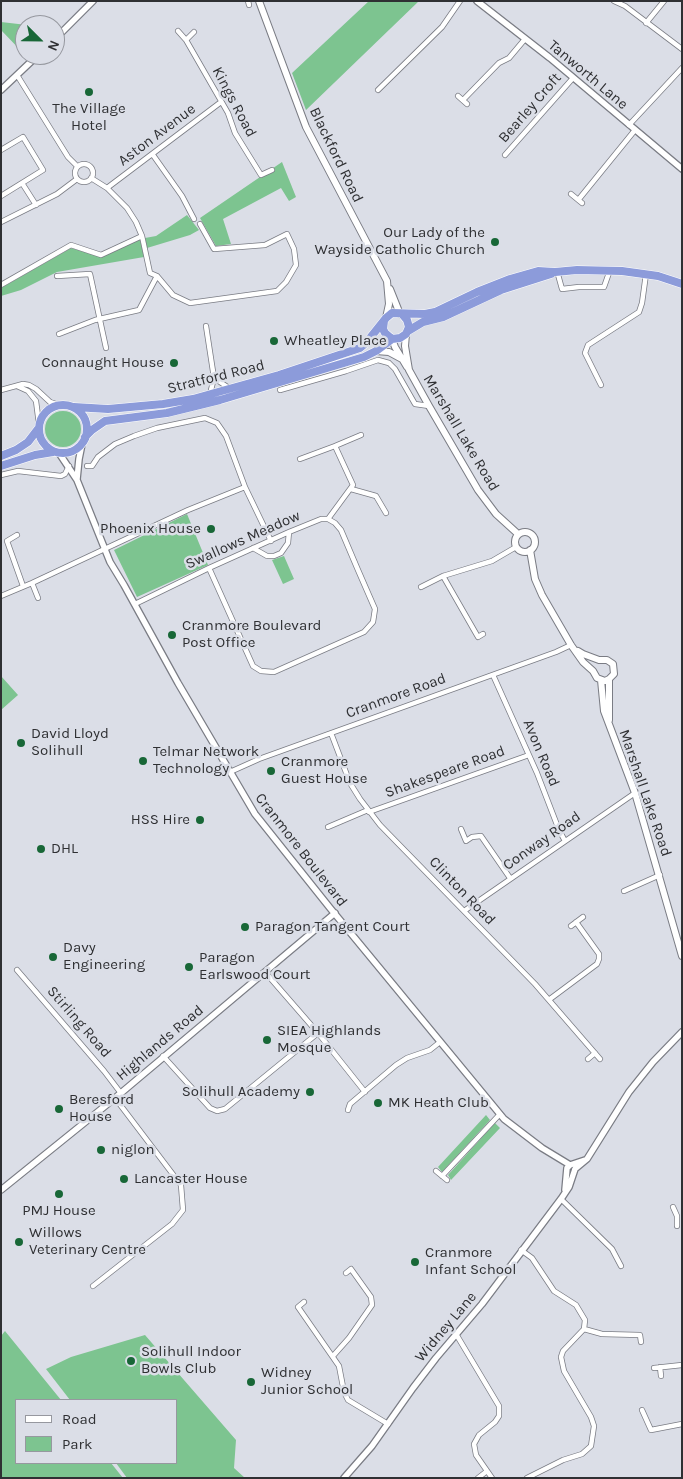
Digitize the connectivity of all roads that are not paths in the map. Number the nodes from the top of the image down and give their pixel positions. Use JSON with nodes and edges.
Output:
{"nodes":[{"id":1,"x":93,"y":1,"type":"edge"},
{"id":2,"x":259,"y":1,"type":"edge"},
{"id":3,"x":460,"y":1,"type":"edge"},
{"id":4,"x":477,"y":1,"type":"edge"},
{"id":5,"x":614,"y":1,"type":"edge"},
{"id":6,"x":664,"y":1,"type":"edge"},
{"id":7,"x":646,"y":23,"type":"junction"},
{"id":8,"x":65,"y":29,"type":"edge"},
{"id":9,"x":178,"y":31,"type":"dead end"},
{"id":10,"x":194,"y":32,"type":"dead end"},
{"id":11,"x":526,"y":38,"type":"junction"},
{"id":12,"x":186,"y":40,"type":"junction"},
{"id":13,"x":682,"y":50,"type":"edge"},
{"id":14,"x":28,"y":65,"type":"edge"},
{"id":15,"x":682,"y":68,"type":"edge"},
{"id":16,"x":17,"y":75,"type":"junction"},
{"id":17,"x":573,"y":78,"type":"junction"},
{"id":18,"x":1,"y":90,"type":"edge"},
{"id":19,"x":378,"y":90,"type":"dead end"},
{"id":20,"x":458,"y":96,"type":"dead end"},
{"id":21,"x":463,"y":100,"type":"junction"},
{"id":22,"x":221,"y":102,"type":"junction"},
{"id":23,"x":467,"y":104,"type":"dead end"},
{"id":24,"x":629,"y":126,"type":"junction"},
{"id":25,"x":635,"y":130,"type":"junction"},
{"id":26,"x":1,"y":150,"type":"edge"},
{"id":27,"x":153,"y":155,"type":"junction"},
{"id":28,"x":505,"y":155,"type":"dead end"},
{"id":29,"x":77,"y":166,"type":"junction"},
{"id":30,"x":682,"y":169,"type":"edge"},
{"id":31,"x":272,"y":170,"type":"dead end"},
{"id":32,"x":261,"y":176,"type":"junction"},
{"id":33,"x":77,"y":178,"type":"junction"},
{"id":34,"x":91,"y":178,"type":"junction"},
{"id":35,"x":254,"y":179,"type":"dead end"},
{"id":36,"x":22,"y":183,"type":"junction"},
{"id":37,"x":107,"y":188,"type":"junction"},
{"id":38,"x":571,"y":194,"type":"dead end"},
{"id":39,"x":1,"y":196,"type":"edge"},
{"id":40,"x":36,"y":205,"type":"junction"},
{"id":41,"x":194,"y":219,"type":"dead end"},
{"id":42,"x":1,"y":222,"type":"edge"},
{"id":43,"x":200,"y":224,"type":"dead end"},
{"id":44,"x":142,"y":236,"type":"junction"},
{"id":45,"x":610,"y":270,"type":"junction"},
{"id":46,"x":556,"y":272,"type":"junction"},
{"id":47,"x":646,"y":274,"type":"junction"},
{"id":48,"x":57,"y":276,"type":"dead end"},
{"id":49,"x":157,"y":276,"type":"junction"},
{"id":50,"x":658,"y":276,"type":"junction"},
{"id":51,"x":682,"y":278,"type":"edge"},
{"id":52,"x":387,"y":281,"type":"junction"},
{"id":53,"x":682,"y":284,"type":"edge"},
{"id":54,"x":1,"y":285,"type":"edge"},
{"id":55,"x":401,"y":314,"type":"junction"},
{"id":56,"x":100,"y":319,"type":"junction"},
{"id":57,"x":385,"y":319,"type":"junction"},
{"id":58,"x":206,"y":326,"type":"dead end"},
{"id":59,"x":407,"y":332,"type":"junction"},
{"id":60,"x":59,"y":334,"type":"dead end"},
{"id":61,"x":392,"y":339,"type":"junction"},
{"id":62,"x":106,"y":348,"type":"dead end"},
{"id":63,"x":376,"y":351,"type":"junction"},
{"id":64,"x":403,"y":360,"type":"junction"},
{"id":65,"x":409,"y":370,"type":"junction"},
{"id":66,"x":214,"y":378,"type":"junction"},
{"id":67,"x":601,"y":385,"type":"dead end"},
{"id":68,"x":17,"y":386,"type":"junction"},
{"id":69,"x":230,"y":388,"type":"junction"},
{"id":70,"x":1,"y":390,"type":"edge"},
{"id":71,"x":280,"y":390,"type":"dead end"},
{"id":72,"x":210,"y":394,"type":"junction"},
{"id":73,"x":59,"y":405,"type":"junction"},
{"id":74,"x":429,"y":406,"type":"junction"},
{"id":75,"x":74,"y":407,"type":"junction"},
{"id":76,"x":167,"y":413,"type":"junction"},
{"id":77,"x":172,"y":424,"type":"junction"},
{"id":78,"x":39,"y":427,"type":"junction"},
{"id":79,"x":361,"y":435,"type":"dead end"},
{"id":80,"x":84,"y":440,"type":"junction"},
{"id":81,"x":335,"y":446,"type":"junction"},
{"id":82,"x":56,"y":452,"type":"junction"},
{"id":83,"x":92,"y":453,"type":"dead end"},
{"id":84,"x":1,"y":456,"type":"edge"},
{"id":85,"x":98,"y":457,"type":"junction"},
{"id":86,"x":300,"y":459,"type":"dead end"},
{"id":87,"x":1,"y":466,"type":"edge"},
{"id":88,"x":69,"y":466,"type":"junction"},
{"id":89,"x":87,"y":466,"type":"dead end"},
{"id":90,"x":1,"y":475,"type":"edge"},
{"id":91,"x":77,"y":480,"type":"junction"},
{"id":92,"x":245,"y":487,"type":"junction"},
{"id":93,"x":351,"y":489,"type":"junction"},
{"id":94,"x":386,"y":513,"type":"dead end"},
{"id":95,"x":328,"y":519,"type":"junction"},
{"id":96,"x":289,"y":532,"type":"junction"},
{"id":97,"x":518,"y":534,"type":"junction"},
{"id":98,"x":17,"y":536,"type":"dead end"},
{"id":99,"x":7,"y":541,"type":"junction"},
{"id":100,"x":271,"y":541,"type":"junction"},
{"id":101,"x":1,"y":543,"type":"edge"},
{"id":102,"x":516,"y":547,"type":"junction"},
{"id":103,"x":253,"y":548,"type":"junction"},
{"id":104,"x":104,"y":549,"type":"junction"},
{"id":105,"x":530,"y":550,"type":"junction"},
{"id":106,"x":209,"y":568,"type":"junction"},
{"id":107,"x":443,"y":576,"type":"junction"},
{"id":108,"x":32,"y":583,"type":"junction"},
{"id":109,"x":24,"y":586,"type":"junction"},
{"id":110,"x":421,"y":587,"type":"dead end"},
{"id":111,"x":1,"y":596,"type":"edge"},
{"id":112,"x":38,"y":598,"type":"dead end"},
{"id":113,"x":135,"y":604,"type":"junction"},
{"id":114,"x":483,"y":634,"type":"dead end"},
{"id":115,"x":573,"y":647,"type":"junction"},
{"id":116,"x":599,"y":660,"type":"junction"},
{"id":117,"x":593,"y":671,"type":"junction"},
{"id":118,"x":493,"y":675,"type":"junction"},
{"id":119,"x":610,"y":679,"type":"junction"},
{"id":120,"x":601,"y":680,"type":"junction"},
{"id":121,"x":609,"y":724,"type":"junction"},
{"id":122,"x":331,"y":733,"type":"junction"},
{"id":123,"x":529,"y":755,"type":"junction"},
{"id":124,"x":230,"y":772,"type":"junction"},
{"id":125,"x":635,"y":793,"type":"junction"},
{"id":126,"x":369,"y":811,"type":"junction"},
{"id":127,"x":328,"y":827,"type":"dead end"},
{"id":128,"x":461,"y":829,"type":"dead end"},
{"id":129,"x":565,"y":840,"type":"junction"},
{"id":130,"x":660,"y":875,"type":"junction"},
{"id":131,"x":510,"y":878,"type":"junction"},
{"id":132,"x":624,"y":890,"type":"dead end"},
{"id":133,"x":464,"y":911,"type":"junction"},
{"id":134,"x":334,"y":913,"type":"junction"},
{"id":135,"x":583,"y":917,"type":"dead end"},
{"id":136,"x":576,"y":922,"type":"junction"},
{"id":137,"x":571,"y":926,"type":"dead end"},
{"id":138,"x":682,"y":956,"type":"edge"},
{"id":139,"x":17,"y":970,"type":"dead end"},
{"id":140,"x":265,"y":972,"type":"junction"},
{"id":141,"x":550,"y":1000,"type":"junction"},
{"id":142,"x":681,"y":1033,"type":"edge"},
{"id":143,"x":318,"y":1034,"type":"junction"},
{"id":144,"x":440,"y":1042,"type":"junction"},
{"id":145,"x":595,"y":1053,"type":"junction"},
{"id":146,"x":163,"y":1056,"type":"junction"},
{"id":147,"x":588,"y":1059,"type":"dead end"},
{"id":148,"x":600,"y":1059,"type":"dead end"},
{"id":149,"x":120,"y":1092,"type":"junction"},
{"id":150,"x":364,"y":1092,"type":"junction"},
{"id":151,"x":115,"y":1098,"type":"junction"},
{"id":152,"x":348,"y":1110,"type":"dead end"},
{"id":153,"x":500,"y":1114,"type":"junction"},
{"id":154,"x":571,"y":1169,"type":"junction"},
{"id":155,"x":436,"y":1171,"type":"dead end"},
{"id":156,"x":442,"y":1176,"type":"junction"},
{"id":157,"x":447,"y":1180,"type":"dead end"},
{"id":158,"x":1,"y":1190,"type":"edge"},
{"id":159,"x":561,"y":1198,"type":"junction"},
{"id":160,"x":673,"y":1207,"type":"dead end"},
{"id":161,"x":679,"y":1219,"type":"edge"},
{"id":162,"x":678,"y":1226,"type":"dead end"},
{"id":163,"x":522,"y":1250,"type":"junction"},
{"id":164,"x":621,"y":1266,"type":"dead end"},
{"id":165,"x":346,"y":1272,"type":"dead end"},
{"id":166,"x":93,"y":1286,"type":"dead end"},
{"id":167,"x":304,"y":1302,"type":"dead end"},
{"id":168,"x":584,"y":1330,"type":"junction"},
{"id":169,"x":456,"y":1334,"type":"junction"},
{"id":170,"x":641,"y":1342,"type":"dead end"},
{"id":171,"x":333,"y":1356,"type":"junction"},
{"id":172,"x":682,"y":1365,"type":"edge"},
{"id":173,"x":660,"y":1367,"type":"junction"},
{"id":174,"x":654,"y":1368,"type":"dead end"},
{"id":175,"x":662,"y":1376,"type":"dead end"},
{"id":176,"x":642,"y":1410,"type":"dead end"},
{"id":177,"x":388,"y":1424,"type":"junction"},
{"id":178,"x":682,"y":1424,"type":"edge"},
{"id":179,"x":487,"y":1471,"type":"junction"},
{"id":180,"x":344,"y":1478,"type":"edge"},
{"id":181,"x":478,"y":1478,"type":"edge"},
{"id":182,"x":492,"y":1478,"type":"edge"},
{"id":183,"x":527,"y":1478,"type":"edge"}],
"edges":[{"from":1,"to":8,"type":"street"},
{"from":2,"to":52,"type":"main road","name":"Blackford Road"},
{"from":3,"to":19,"type":"street"},
{"from":4,"to":11,"type":"street","name":"Tanworth Lane"},
{"from":5,"to":7,"type":"street"},
{"from":6,"to":7,"type":"street"},
{"from":7,"to":13,"type":"street"},
{"from":9,"to":12,"type":"street","name":"Kings Road"},
{"from":10,"to":12,"type":"street"},
{"from":11,"to":17,"type":"street","name":"Tanworth Lane"},
{"from":11,"to":21,"type":"street"},
{"from":12,"to":22,"type":"street","name":"Kings Road"},
{"from":14,"to":16,"type":"street"},
{"from":15,"to":24,"type":"street"},
{"from":16,"to":18,"type":"street"},
{"from":16,"to":29,"type":"street"},
{"from":17,"to":24,"type":"street","name":"Tanworth Lane"},
{"from":17,"to":28,"type":"street","name":"Bearley Croft"},
{"from":20,"to":21,"type":"street"},
{"from":21,"to":23,"type":"street"},
{"from":22,"to":27,"type":"street","name":"Aston Avenue"},
{"from":22,"to":32,"type":"street","name":"Kings Road"},
{"from":24,"to":25,"type":"street","name":"Tanworth Lane"},
{"from":25,"to":30,"type":"street","name":"Tanworth Lane"},
{"from":25,"to":38,"type":"street"},
{"from":26,"to":36,"type":"street"},
{"from":27,"to":37,"type":"street","name":"Aston Avenue"},
{"from":27,"to":41,"type":"street"},
{"from":29,"to":33,"type":"street"},
{"from":29,"to":34,"type":"street"},
{"from":31,"to":32,"type":"street"},
{"from":32,"to":35,"type":"street"},
{"from":33,"to":34,"type":"street"},
{"from":33,"to":40,"type":"street"},
{"from":34,"to":37,"type":"street"},
{"from":36,"to":39,"type":"street"},
{"from":36,"to":40,"type":"street"},
{"from":37,"to":44,"type":"street"},
{"from":40,"to":42,"type":"street"},
{"from":43,"to":49,"type":"street"},
{"from":44,"to":49,"type":"street"},
{"from":44,"to":54,"type":"street"},
{"from":45,"to":46,"type":"highway","name":"Stratford Road"},
{"from":45,"to":46,"type":"street"},
{"from":45,"to":47,"type":"highway","name":"Stratford Road"},
{"from":46,"to":55,"type":"highway","name":"Stratford Road"},
{"from":46,"to":59,"type":"highway","name":"Stratford Road"},
{"from":47,"to":50,"type":"highway","name":"Stratford Road"},
{"from":47,"to":67,"type":"street"},
{"from":48,"to":56,"type":"street"},
{"from":49,"to":56,"type":"street"},
{"from":50,"to":51,"type":"highway"},
{"from":50,"to":53,"type":"highway","name":"Stratford Road"},
{"from":52,"to":55,"type":"main road"},
{"from":52,"to":57,"type":"main road","name":"Blackford Road"},
{"from":55,"to":57,"type":"highway","name":"Stratford Road"},
{"from":55,"to":59,"type":"highway"},
{"from":56,"to":60,"type":"street"},
{"from":56,"to":62,"type":"street"},
{"from":57,"to":61,"type":"highway"},
{"from":57,"to":69,"type":"highway","name":"Stratford Road"},
{"from":58,"to":66,"type":"street"},
{"from":59,"to":61,"type":"highway","name":"Stratford Road"},
{"from":59,"to":65,"type":"main road","name":"Marshall Lake Road"},
{"from":61,"to":63,"type":"highway","name":"Stratford Road"},
{"from":61,"to":64,"type":"main road"},
{"from":63,"to":64,"type":"main road"},
{"from":63,"to":76,"type":"highway","name":"Stratford Road"},
{"from":64,"to":65,"type":"main road"},
{"from":65,"to":74,"type":"main road","name":"Marshall Lake Road"},
{"from":66,"to":69,"type":"street"},
{"from":66,"to":72,"type":"street"},
{"from":68,"to":70,"type":"street"},
{"from":68,"to":73,"type":"street"},
{"from":68,"to":78,"type":"street"},
{"from":69,"to":72,"type":"highway","name":"Stratford Road"},
{"from":71,"to":74,"type":"street"},
{"from":72,"to":75,"type":"highway","name":"Stratford Road"},
{"from":73,"to":75,"type":"highway"},
{"from":73,"to":78,"type":"highway"},
{"from":74,"to":97,"type":"main road","name":"Marshall Lake Road"},
{"from":75,"to":80,"type":"highway"},
{"from":76,"to":77,"type":"street","name":"Stratford Road"},
{"from":76,"to":80,"type":"highway","name":"Stratford Road"},
{"from":77,"to":85,"type":"street"},
{"from":77,"to":92,"type":"street"},
{"from":78,"to":82,"type":"highway"},
{"from":78,"to":84,"type":"highway"},
{"from":79,"to":81,"type":"street"},
{"from":80,"to":82,"type":"highway"},
{"from":80,"to":91,"type":"street","name":"Cranmore Boulevard"},
{"from":81,"to":86,"type":"street"},
{"from":81,"to":93,"type":"street"},
{"from":82,"to":87,"type":"highway"},
{"from":82,"to":88,"type":"street","name":"Cranmore Boulevard"},
{"from":83,"to":85,"type":"street"},
{"from":85,"to":89,"type":"street"},
{"from":88,"to":90,"type":"street"},
{"from":88,"to":91,"type":"street","name":"Cranmore Boulevard"},
{"from":91,"to":104,"type":"street","name":"Cranmore Boulevard"},
{"from":92,"to":100,"type":"street"},
{"from":92,"to":104,"type":"street"},
{"from":93,"to":94,"type":"street"},
{"from":93,"to":95,"type":"street"},
{"from":95,"to":96,"type":"street","name":"Swallows Meadow"},
{"from":95,"to":106,"type":"street"},
{"from":96,"to":100,"type":"street","name":"Swallows Meadow"},
{"from":96,"to":103,"type":"street"},
{"from":97,"to":102,"type":"main road"},
{"from":97,"to":105,"type":"main road"},
{"from":98,"to":99,"type":"street"},
{"from":99,"to":101,"type":"street"},
{"from":99,"to":109,"type":"street"},
{"from":100,"to":103,"type":"street","name":"Swallows Meadow"},
{"from":102,"to":105,"type":"main road"},
{"from":102,"to":107,"type":"street"},
{"from":103,"to":106,"type":"street","name":"Swallows Meadow"},
{"from":104,"to":108,"type":"street"},
{"from":104,"to":113,"type":"street","name":"Cranmore Boulevard"},
{"from":105,"to":115,"type":"main road"},
{"from":106,"to":113,"type":"street","name":"Swallows Meadow"},
{"from":107,"to":110,"type":"street"},
{"from":107,"to":114,"type":"street"},
{"from":108,"to":109,"type":"street"},
{"from":108,"to":112,"type":"street"},
{"from":109,"to":111,"type":"street"},
{"from":113,"to":124,"type":"street","name":"Cranmore Boulevard"},
{"from":115,"to":116,"type":"main road","name":"Marshall Lake Road"},
{"from":115,"to":117,"type":"main road"},
{"from":115,"to":118,"type":"street","name":"Cranmore Road"},
{"from":116,"to":117,"type":"main road"},
{"from":116,"to":119,"type":"main road","name":"Marshall Lake Road"},
{"from":117,"to":120,"type":"main road"},
{"from":118,"to":122,"type":"street","name":"Cranmore Road"},
{"from":118,"to":123,"type":"street","name":"Avon Road"},
{"from":119,"to":120,"type":"main road"},
{"from":119,"to":121,"type":"main road","name":"Marshall Lake Road"},
{"from":120,"to":121,"type":"main road","name":"Marshall Lake Road"},
{"from":121,"to":125,"type":"main road","name":"Marshall Lake Road"},
{"from":122,"to":124,"type":"street","name":"Cranmore Road"},
{"from":122,"to":126,"type":"street","name":"Clinton Road"},
{"from":123,"to":126,"type":"street","name":"Shakespeare Road"},
{"from":123,"to":129,"type":"street","name":"Avon Road"},
{"from":124,"to":134,"type":"street","name":"Cranmore Boulevard"},
{"from":125,"to":129,"type":"street","name":"Conway Road"},
{"from":125,"to":130,"type":"main road","name":"Marshall Lake Road"},
{"from":126,"to":127,"type":"street","name":"Shakespeare Road"},
{"from":126,"to":133,"type":"street","name":"Clinton Road"},
{"from":128,"to":131,"type":"street"},
{"from":129,"to":131,"type":"street","name":"Conway Road"},
{"from":130,"to":132,"type":"street"},
{"from":130,"to":138,"type":"main road","name":"Marshall Lake Road"},
{"from":131,"to":133,"type":"street","name":"Conway Road"},
{"from":133,"to":141,"type":"street","name":"Clinton Road"},
{"from":134,"to":140,"type":"street","name":"Highlands Road"},
{"from":134,"to":144,"type":"street","name":"Cranmore Boulevard"},
{"from":135,"to":136,"type":"street"},
{"from":136,"to":137,"type":"street"},
{"from":136,"to":141,"type":"street"},
{"from":139,"to":149,"type":"street","name":"Stirling Road"},
{"from":140,"to":143,"type":"street"},
{"from":140,"to":146,"type":"street","name":"Highlands Road"},
{"from":141,"to":145,"type":"street","name":"Clinton Road"},
{"from":142,"to":154,"type":"street","name":"Widney Lane"},
{"from":143,"to":146,"type":"street"},
{"from":143,"to":150,"type":"street"},
{"from":144,"to":150,"type":"street"},
{"from":144,"to":153,"type":"street","name":"Cranmore Boulevard"},
{"from":145,"to":147,"type":"street"},
{"from":145,"to":148,"type":"street","name":"Clinton Road"},
{"from":146,"to":149,"type":"street","name":"Highlands Road"},
{"from":149,"to":151,"type":"street","name":"Highlands Road"},
{"from":150,"to":152,"type":"street"},
{"from":151,"to":158,"type":"street","name":"Highlands Road"},
{"from":151,"to":166,"type":"street"},
{"from":153,"to":154,"type":"street","name":"Cranmore Boulevard"},
{"from":153,"to":156,"type":"street"},
{"from":154,"to":159,"type":"street","name":"Widney Lane"},
{"from":155,"to":156,"type":"street"},
{"from":156,"to":157,"type":"street"},
{"from":159,"to":163,"type":"street","name":"Widney Lane"},
{"from":159,"to":164,"type":"street"},
{"from":160,"to":161,"type":"street"},
{"from":161,"to":162,"type":"street"},
{"from":163,"to":168,"type":"street"},
{"from":163,"to":169,"type":"street","name":"Widney Lane"},
{"from":165,"to":171,"type":"street"},
{"from":167,"to":171,"type":"street"},
{"from":168,"to":170,"type":"street"},
{"from":168,"to":183,"type":"street"},
{"from":169,"to":177,"type":"street","name":"Widney Lane"},
{"from":169,"to":179,"type":"street"},
{"from":171,"to":177,"type":"street"},
{"from":172,"to":173,"type":"street"},
{"from":173,"to":174,"type":"street"},
{"from":173,"to":175,"type":"street"},
{"from":176,"to":178,"type":"street"},
{"from":177,"to":180,"type":"street","name":"Widney Lane"},
{"from":179,"to":181,"type":"street"},
{"from":179,"to":182,"type":"street"}]}
